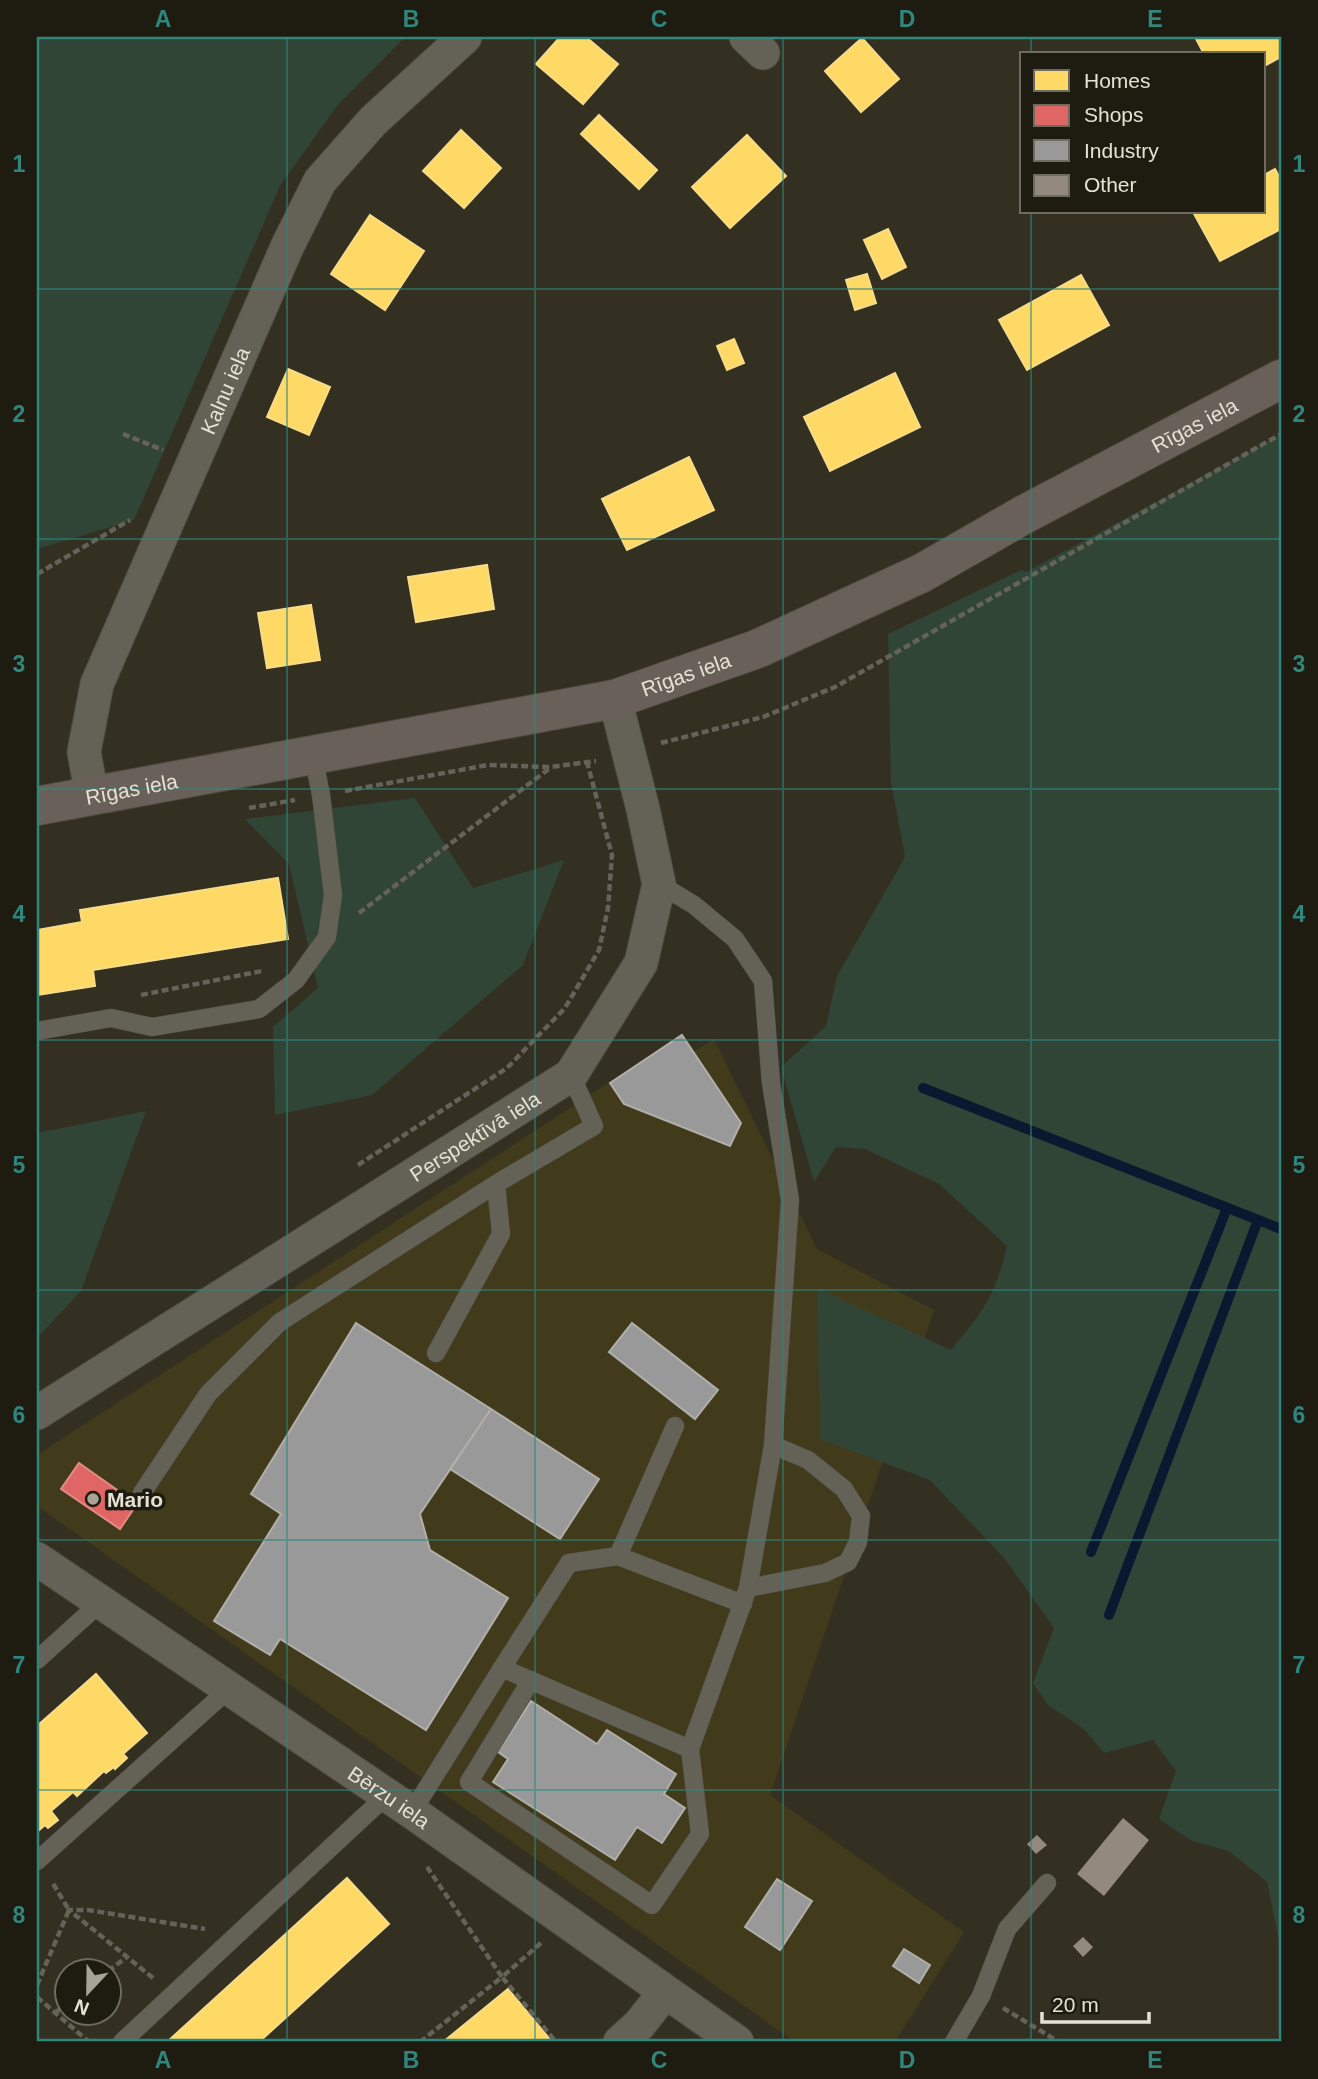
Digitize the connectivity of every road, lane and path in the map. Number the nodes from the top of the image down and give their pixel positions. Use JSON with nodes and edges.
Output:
{"nodes":[{"id":1,"x":465,"y":37,"type":"edge"},
{"id":2,"x":1281,"y":379,"type":"edge"},
{"id":3,"x":1281,"y":434,"type":"edge"},
{"id":4,"x":180,"y":492,"type":"junction"},
{"id":5,"x":37,"y":574,"type":"edge"},
{"id":6,"x":615,"y":699,"type":"junction"},
{"id":7,"x":313,"y":755,"type":"junction"},
{"id":8,"x":630,"y":755,"type":"junction"},
{"id":9,"x":587,"y":762,"type":"dead end"},
{"id":10,"x":92,"y":796,"type":"junction"},
{"id":11,"x":37,"y":806,"type":"edge"},
{"id":12,"x":659,"y":884,"type":"junction"},
{"id":13,"x":37,"y":1031,"type":"edge"},
{"id":14,"x":571,"y":1075,"type":"junction"},
{"id":15,"x":358,"y":1165,"type":"dead end"},
{"id":16,"x":496,"y":1184,"type":"junction"},
{"id":17,"x":436,"y":1353,"type":"dead end"},
{"id":18,"x":37,"y":1413,"type":"edge"},
{"id":19,"x":675,"y":1426,"type":"dead end"},
{"id":20,"x":773,"y":1445,"type":"junction"},
{"id":21,"x":142,"y":1493,"type":"dead end"},
{"id":22,"x":618,"y":1556,"type":"junction"},
{"id":23,"x":37,"y":1559,"type":"edge"},
{"id":24,"x":746,"y":1596,"type":"junction"},
{"id":25,"x":100,"y":1602,"type":"junction"},
{"id":26,"x":37,"y":1660,"type":"edge"},
{"id":27,"x":502,"y":1668,"type":"junction"},
{"id":28,"x":531,"y":1680,"type":"junction"},
{"id":29,"x":229,"y":1689,"type":"junction"},
{"id":30,"x":690,"y":1749,"type":"junction"},
{"id":31,"x":399,"y":1803,"type":"junction"},
{"id":32,"x":38,"y":1860,"type":"edge"},
{"id":33,"x":1047,"y":1884,"type":"dead end"},
{"id":34,"x":69,"y":1910,"type":"junction"},
{"id":35,"x":565,"y":1922,"type":"junction"},
{"id":36,"x":230,"y":1941,"type":"junction"},
{"id":37,"x":127,"y":1957,"type":"junction"},
{"id":38,"x":122,"y":1961,"type":"edge"},
{"id":39,"x":502,"y":1977,"type":"junction"},
{"id":40,"x":37,"y":1985,"type":"edge"},
{"id":41,"x":665,"y":1992,"type":"junction"},
{"id":42,"x":173,"y":1994,"type":"junction"},
{"id":43,"x":981,"y":1996,"type":"junction"},
{"id":44,"x":37,"y":1997,"type":"edge"},
{"id":45,"x":52,"y":2010,"type":"edge"},
{"id":46,"x":70,"y":2026,"type":"edge"},
{"id":47,"x":89,"y":2042,"type":"edge"},
{"id":48,"x":122,"y":2042,"type":"edge"},
{"id":49,"x":420,"y":2042,"type":"edge"},
{"id":50,"x":556,"y":2042,"type":"edge"},
{"id":51,"x":620,"y":2042,"type":"edge"},
{"id":52,"x":737,"y":2042,"type":"edge"},
{"id":53,"x":954,"y":2042,"type":"edge"},
{"id":54,"x":1059,"y":2042,"type":"edge"}],
"edges":[{"from":1,"to":4,"type":"street","name":"Kalnu iela"},
{"from":2,"to":6,"type":"main road","name":"Rīgas iela"},
{"from":3,"to":8,"type":"path"},
{"from":4,"to":5,"type":"path"},
{"from":4,"to":10,"type":"street","name":"Kalnu iela"},
{"from":6,"to":7,"type":"main road","name":"Rīgas iela"},
{"from":6,"to":8,"type":"street","name":"Perspektīvā iela"},
{"from":7,"to":10,"type":"main road","name":"Rīgas iela"},
{"from":7,"to":13,"type":"lane"},
{"from":8,"to":12,"type":"street","name":"Perspektīvā iela"},
{"from":9,"to":15,"type":"path"},
{"from":10,"to":11,"type":"main road","name":"Rīgas iela"},
{"from":12,"to":14,"type":"street","name":"Perspektīvā iela"},
{"from":12,"to":20,"type":"lane"},
{"from":14,"to":16,"type":"lane"},
{"from":14,"to":18,"type":"street","name":"Perspektīvā iela"},
{"from":16,"to":17,"type":"lane"},
{"from":16,"to":21,"type":"lane"},
{"from":19,"to":22,"type":"lane"},
{"from":20,"to":24,"type":"lane"},
{"from":20,"to":24,"type":"lane"},
{"from":22,"to":24,"type":"lane"},
{"from":22,"to":27,"type":"lane"},
{"from":23,"to":25,"type":"street","name":"Bērzu iela"},
{"from":24,"to":30,"type":"lane"},
{"from":25,"to":26,"type":"lane"},
{"from":25,"to":29,"type":"street","name":"Bērzu iela"},
{"from":27,"to":28,"type":"lane"},
{"from":27,"to":31,"type":"lane"},
{"from":28,"to":30,"type":"lane"},
{"from":28,"to":30,"type":"lane"},
{"from":29,"to":31,"type":"street","name":"Bērzu iela"},
{"from":29,"to":32,"type":"lane"},
{"from":31,"to":35,"type":"street","name":"Bērzu iela"},
{"from":31,"to":36,"type":"lane"},
{"from":31,"to":39,"type":"path"},
{"from":32,"to":34,"type":"path"},
{"from":33,"to":43,"type":"lane"},
{"from":34,"to":36,"type":"path"},
{"from":34,"to":37,"type":"path"},
{"from":34,"to":40,"type":"path"},
{"from":35,"to":39,"type":"path"},
{"from":35,"to":41,"type":"street","name":"Bērzu iela"},
{"from":36,"to":42,"type":"lane"},
{"from":37,"to":38,"type":"path"},
{"from":37,"to":42,"type":"path"},
{"from":39,"to":49,"type":"path"},
{"from":39,"to":50,"type":"path"},
{"from":41,"to":51,"type":"street"},
{"from":41,"to":52,"type":"street","name":"Bērzu iela"},
{"from":42,"to":48,"type":"lane"},
{"from":43,"to":53,"type":"lane"},
{"from":43,"to":54,"type":"path"},
{"from":44,"to":45,"type":"path"},
{"from":46,"to":47,"type":"path"}]}
